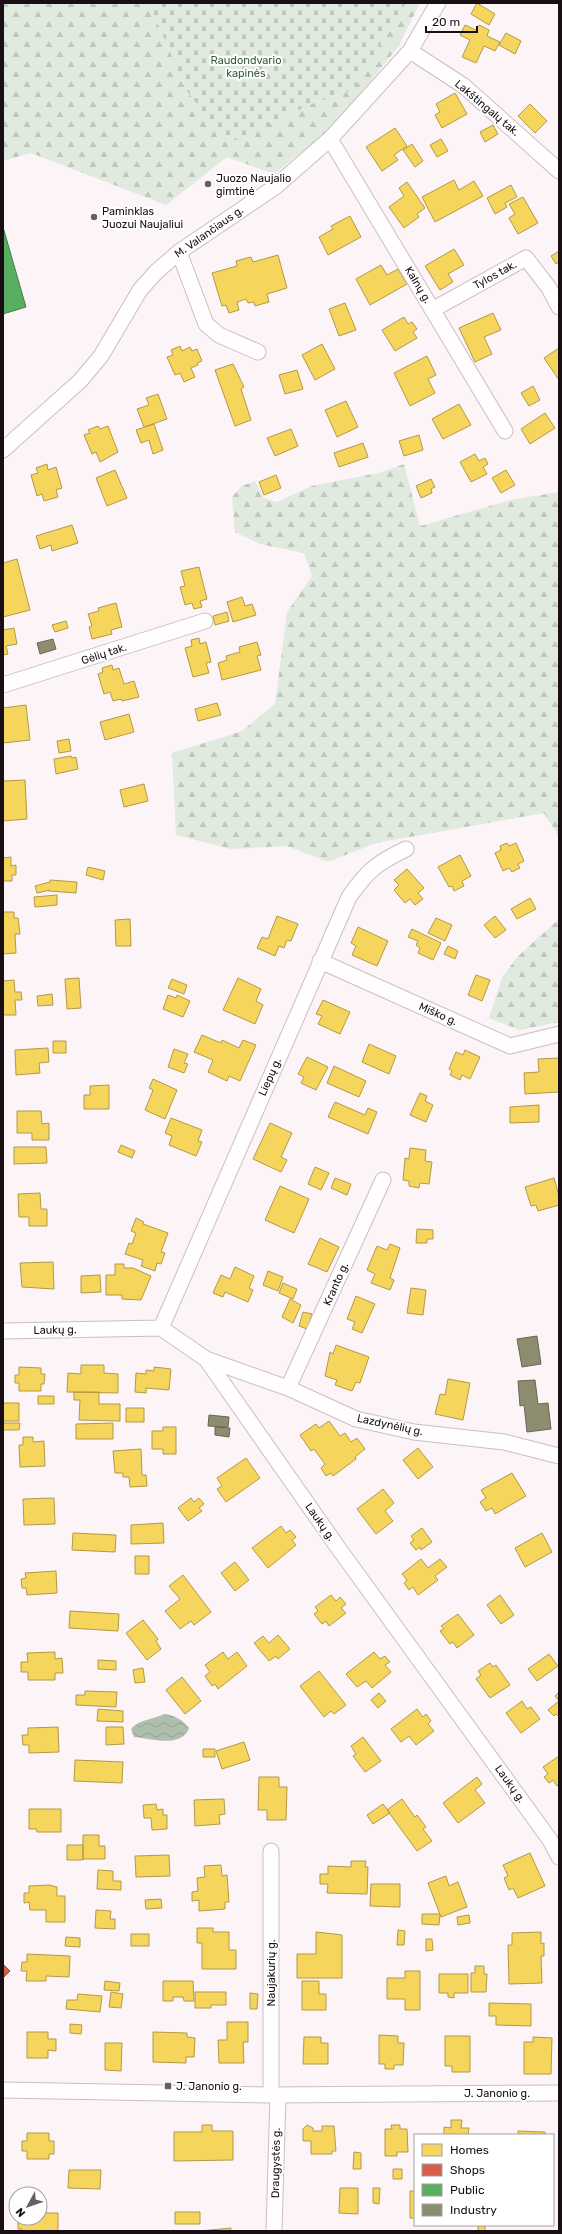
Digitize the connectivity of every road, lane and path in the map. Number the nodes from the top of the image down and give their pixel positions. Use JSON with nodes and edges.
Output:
{"nodes":[{"id":1,"x":438,"y":3,"type":"edge"},
{"id":2,"x":410,"y":51,"type":"junction"},
{"id":3,"x":330,"y":139,"type":"junction"},
{"id":4,"x":559,"y":171,"type":"edge"},
{"id":5,"x":179,"y":252,"type":"junction"},
{"id":6,"x":559,"y":307,"type":"edge"},
{"id":7,"x":432,"y":310,"type":"junction"},
{"id":8,"x":258,"y":352,"type":"dead end"},
{"id":9,"x":505,"y":431,"type":"dead end"},
{"id":10,"x":3,"y":450,"type":"edge"},
{"id":11,"x":205,"y":621,"type":"dead end"},
{"id":12,"x":3,"y":685,"type":"edge"},
{"id":13,"x":406,"y":849,"type":"dead end"},
{"id":14,"x":320,"y":961,"type":"junction"},
{"id":15,"x":559,"y":1034,"type":"edge"},
{"id":16,"x":383,"y":1180,"type":"dead end"},
{"id":17,"x":161,"y":1328,"type":"junction"},
{"id":18,"x":3,"y":1331,"type":"edge"},
{"id":19,"x":206,"y":1359,"type":"junction"},
{"id":20,"x":288,"y":1388,"type":"junction"},
{"id":21,"x":559,"y":1456,"type":"edge"},
{"id":22,"x":271,"y":1851,"type":"dead end"},
{"id":23,"x":559,"y":1857,"type":"edge"},
{"id":24,"x":3,"y":2090,"type":"edge"},
{"id":25,"x":559,"y":2093,"type":"edge"},
{"id":26,"x":274,"y":2095,"type":"junction"},
{"id":27,"x":274,"y":2231,"type":"edge"}],
"edges":[{"from":1,"to":2,"type":"street","name":"M. Valančiaus g."},
{"from":2,"to":3,"type":"street","name":"M. Valančiaus g."},
{"from":2,"to":4,"type":"street","name":"Lakštingalų tak."},
{"from":3,"to":5,"type":"street","name":"M. Valančiaus g."},
{"from":3,"to":7,"type":"street","name":"Kalnų g."},
{"from":5,"to":8,"type":"street"},
{"from":5,"to":10,"type":"street","name":"M. Valančiaus g."},
{"from":6,"to":7,"type":"street","name":"Tylos tak."},
{"from":7,"to":9,"type":"street","name":"Kalnų g."},
{"from":11,"to":12,"type":"street","name":"Gėlių tak."},
{"from":13,"to":14,"type":"street","name":"Liepų g."},
{"from":14,"to":15,"type":"street","name":"Miško g."},
{"from":14,"to":17,"type":"street","name":"Liepų g."},
{"from":16,"to":20,"type":"street","name":"Kranto g."},
{"from":17,"to":18,"type":"street","name":"Laukų g."},
{"from":17,"to":19,"type":"street","name":"Laukų g."},
{"from":19,"to":20,"type":"street","name":"Lazdynėlių g."},
{"from":19,"to":23,"type":"street","name":"Laukų g."},
{"from":20,"to":21,"type":"street","name":"Lazdynėlių g."},
{"from":22,"to":26,"type":"street","name":"Naujakurių g."},
{"from":24,"to":26,"type":"street","name":"J. Janonio g."},
{"from":25,"to":26,"type":"street","name":"J. Janonio g."},
{"from":26,"to":27,"type":"street","name":"Draugystės g."}]}
